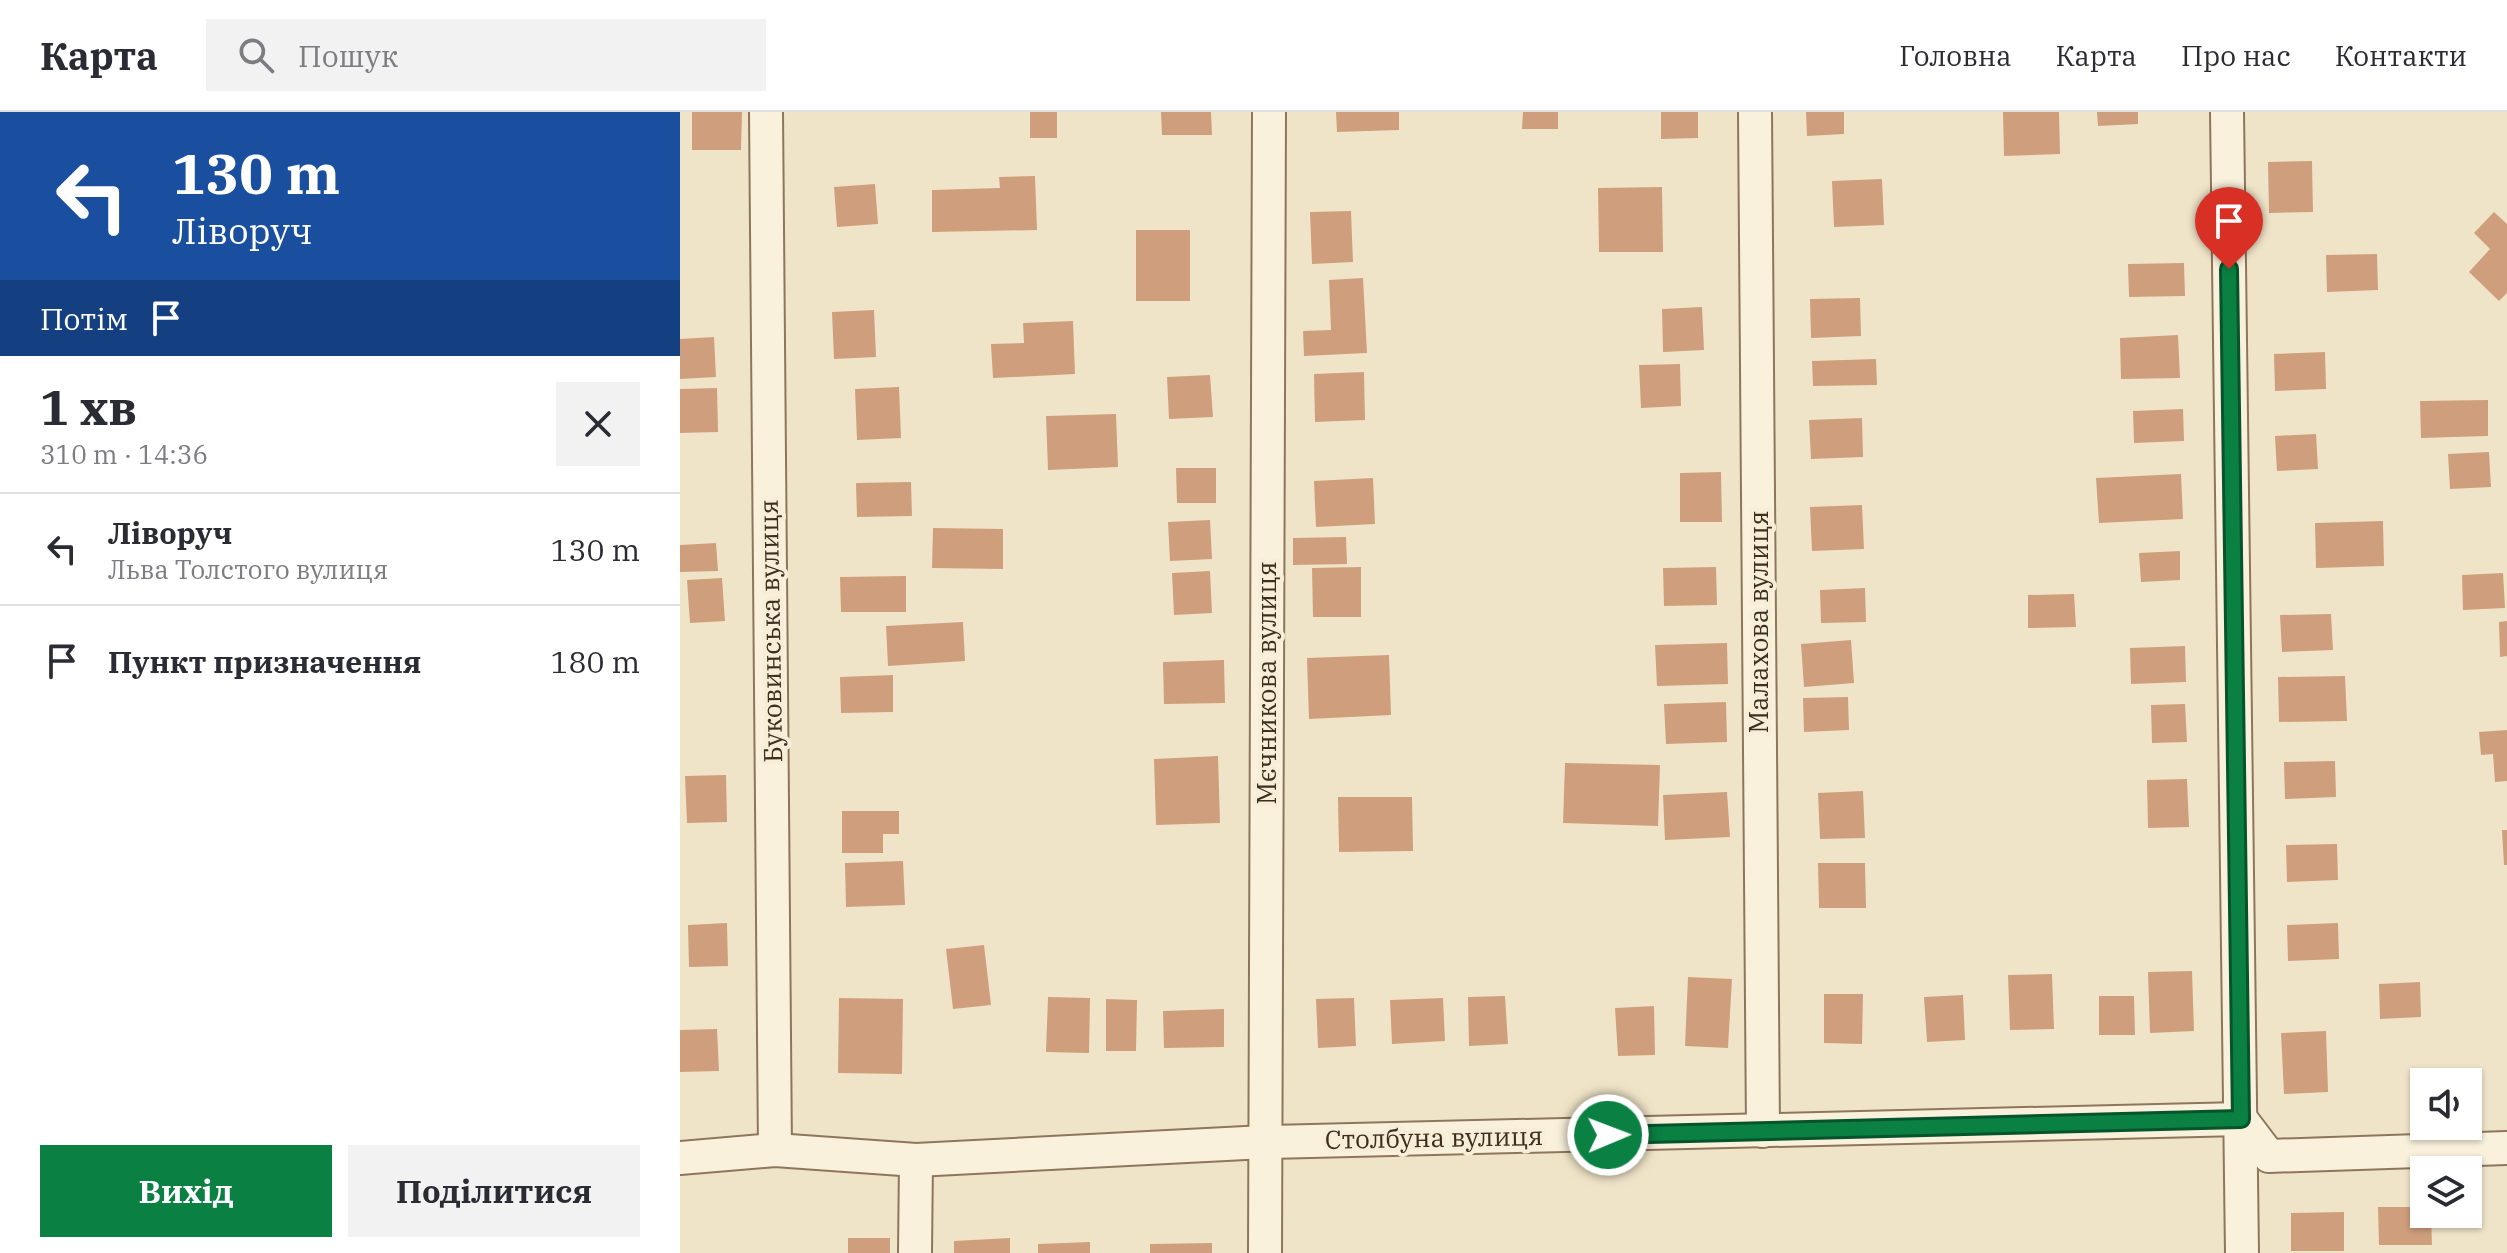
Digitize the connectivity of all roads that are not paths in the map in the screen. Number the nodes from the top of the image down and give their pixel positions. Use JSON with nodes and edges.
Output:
{"nodes":[{"id":1,"x":766,"y":112,"type":"edge"},
{"id":2,"x":1269,"y":112,"type":"edge"},
{"id":3,"x":1755,"y":112,"type":"edge"},
{"id":4,"x":2227,"y":112,"type":"edge"},
{"id":5,"x":2241,"y":1119,"type":"junction"},
{"id":6,"x":1763,"y":1131,"type":"junction"},
{"id":7,"x":1265,"y":1142,"type":"junction"},
{"id":8,"x":2507,"y":1148,"type":"edge"},
{"id":9,"x":775,"y":1150,"type":"junction"},
{"id":10,"x":2269,"y":1156,"type":"junction"},
{"id":11,"x":680,"y":1158,"type":"edge"},
{"id":12,"x":916,"y":1160,"type":"junction"},
{"id":13,"x":2242,"y":1180,"type":"junction"},
{"id":14,"x":915,"y":1253,"type":"edge"},
{"id":15,"x":1265,"y":1253,"type":"edge"},
{"id":16,"x":2242,"y":1253,"type":"edge"}],
"edges":[{"from":1,"to":9,"type":"street","name":"Буковинська вулиця"},
{"from":2,"to":7,"type":"street","name":"Мєчникова вулиця"},
{"from":3,"to":6,"type":"street","name":"Малахова вулиця"},
{"from":4,"to":5,"type":"street"},
{"from":5,"to":6,"type":"street","name":"Столбуна вулиця"},
{"from":5,"to":10,"type":"street"},
{"from":5,"to":13,"type":"street"},
{"from":6,"to":7,"type":"street","name":"Столбуна вулиця"},
{"from":7,"to":12,"type":"street","name":"Столбуна вулиця"},
{"from":7,"to":15,"type":"street","name":"Мєчникова вулиця"},
{"from":8,"to":10,"type":"street"},
{"from":9,"to":11,"type":"street","name":"Столбуна вулиця"},
{"from":9,"to":12,"type":"street","name":"Столбуна вулиця"},
{"from":10,"to":13,"type":"street"},
{"from":12,"to":14,"type":"street"},
{"from":13,"to":16,"type":"street"}]}
